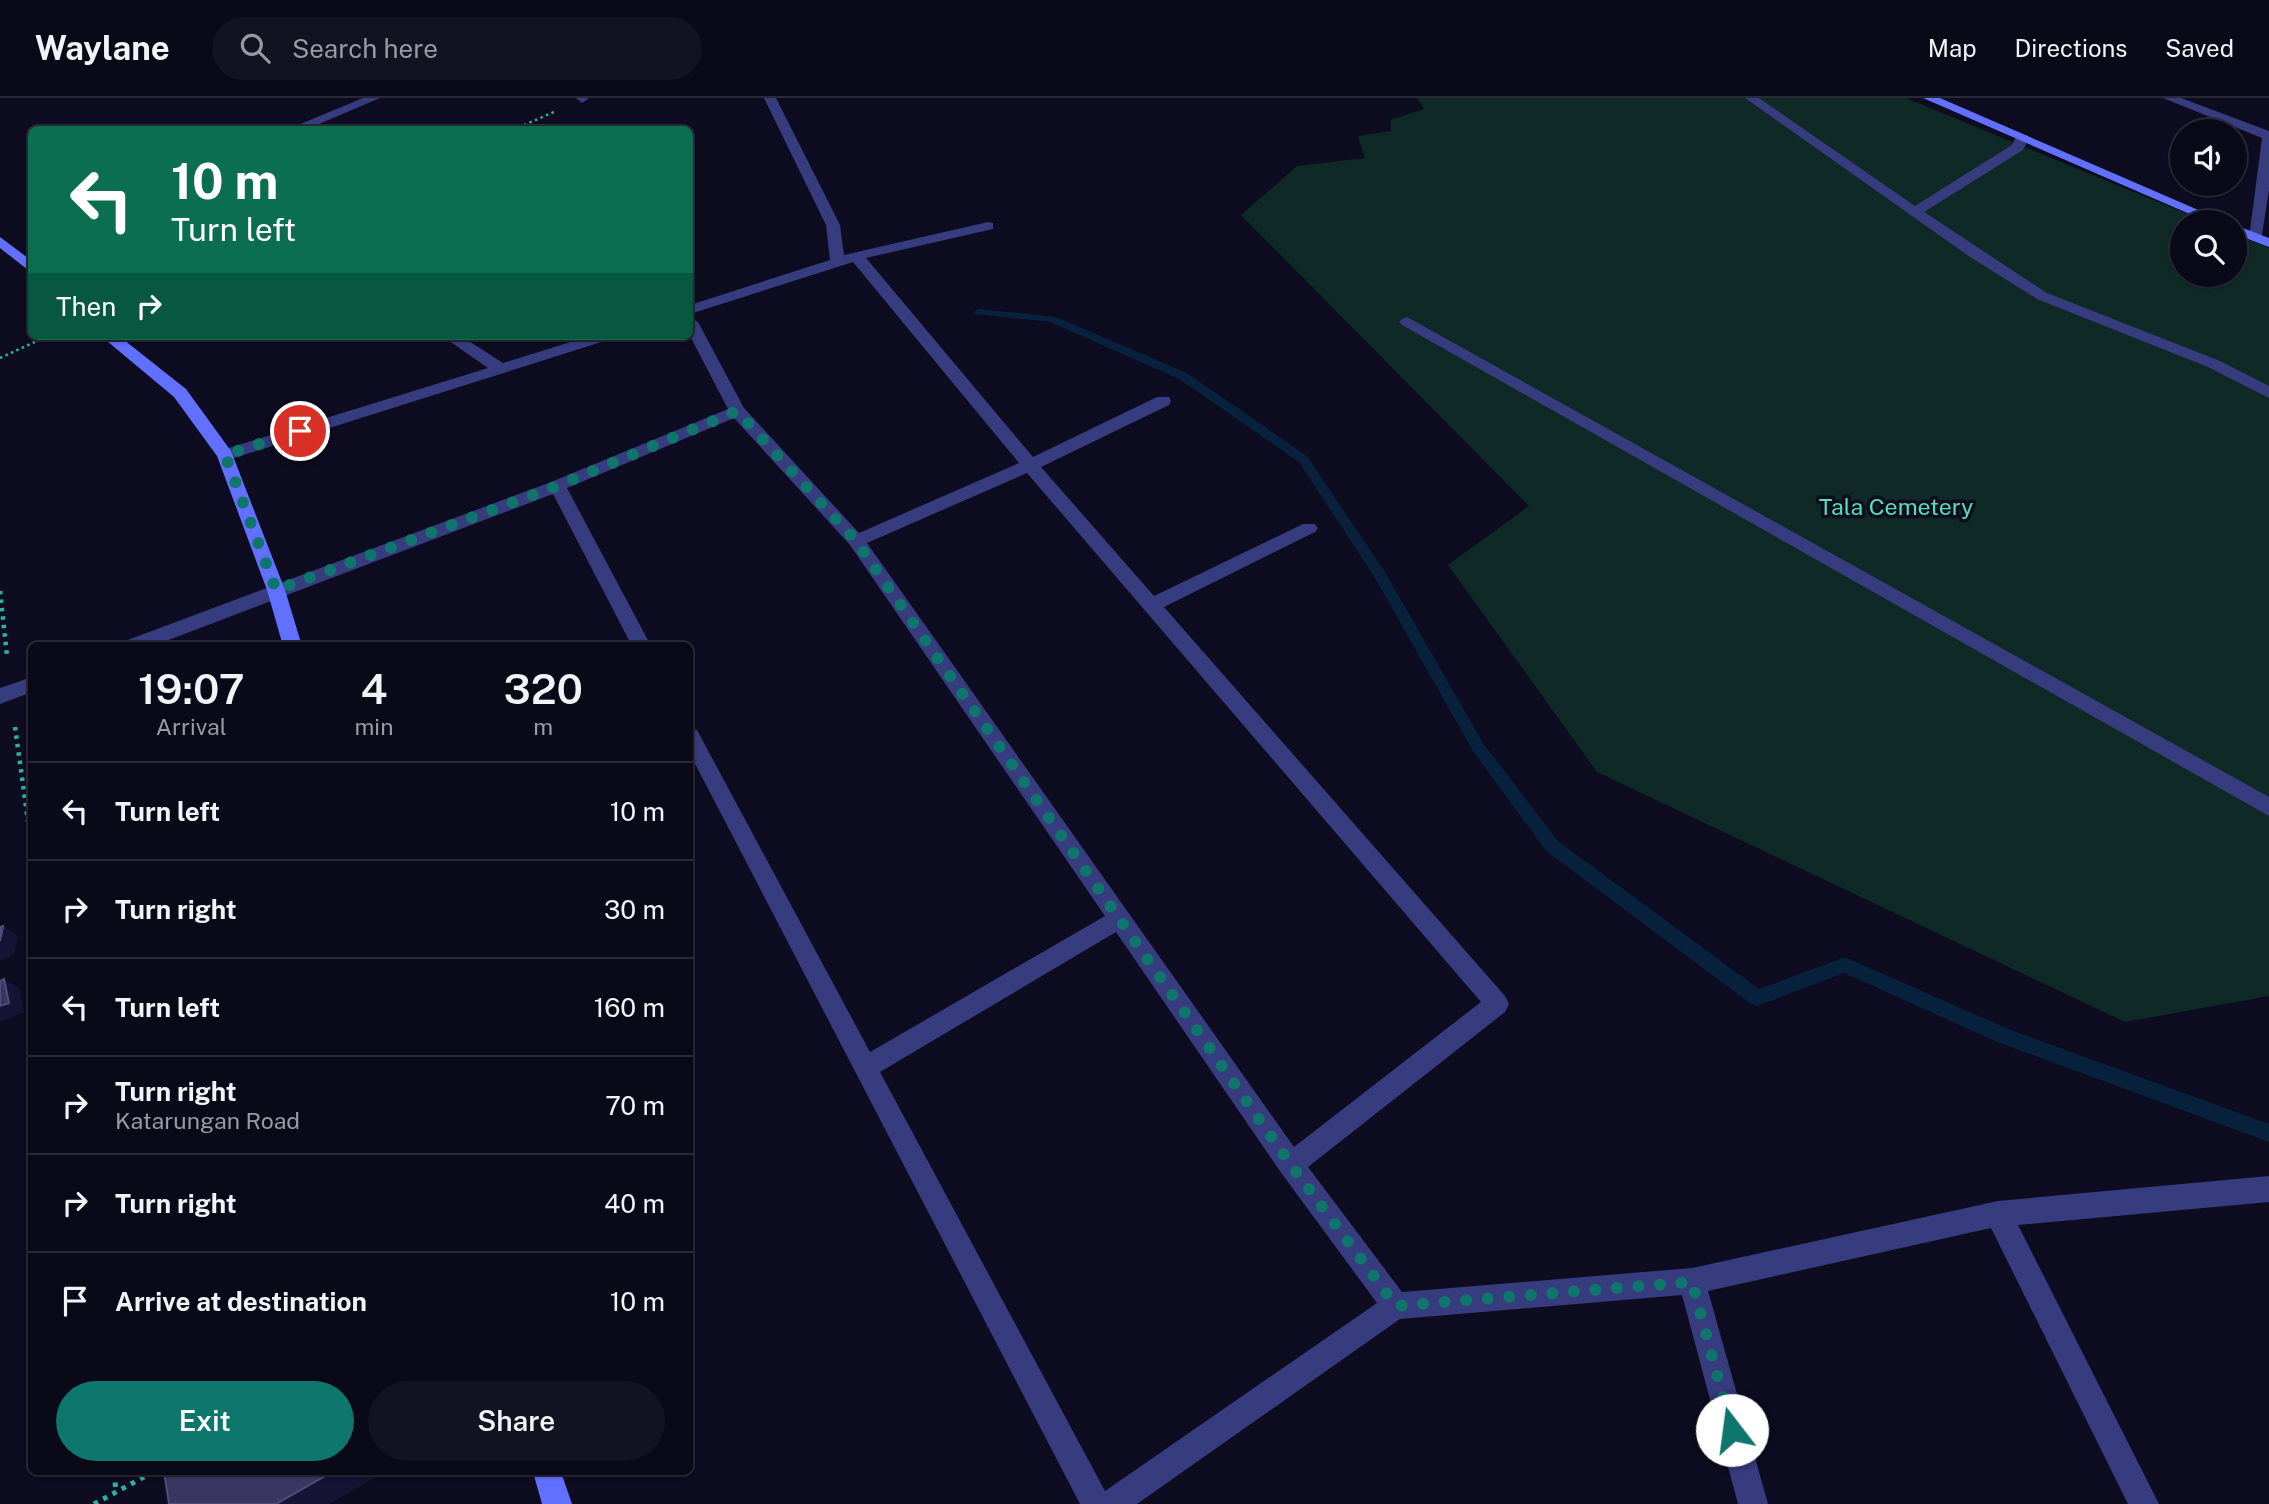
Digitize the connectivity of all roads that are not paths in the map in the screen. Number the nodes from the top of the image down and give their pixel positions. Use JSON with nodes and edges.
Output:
{"nodes":[{"id":1,"x":374,"y":98,"type":"edge"},
{"id":2,"x":770,"y":98,"type":"edge"},
{"id":3,"x":1751,"y":98,"type":"edge"},
{"id":4,"x":1929,"y":98,"type":"edge"},
{"id":5,"x":2169,"y":98,"type":"edge"},
{"id":6,"x":347,"y":101,"type":"edge"},
{"id":7,"x":300,"y":126,"type":"edge"},
{"id":8,"x":2269,"y":136,"type":"edge"},
{"id":9,"x":2022,"y":138,"type":"junction"},
{"id":10,"x":2191,"y":210,"type":"edge"},
{"id":11,"x":1915,"y":212,"type":"junction"},
{"id":12,"x":988,"y":226,"type":"dead end"},
{"id":13,"x":2262,"y":241,"type":"edge"},
{"id":14,"x":1,"y":243,"type":"edge"},
{"id":15,"x":847,"y":259,"type":"junction"},
{"id":16,"x":28,"y":266,"type":"edge"},
{"id":17,"x":693,"y":309,"type":"edge"},
{"id":18,"x":1408,"y":322,"type":"dead end"},
{"id":19,"x":693,"y":328,"type":"edge"},
{"id":20,"x":114,"y":340,"type":"edge"},
{"id":21,"x":456,"y":340,"type":"edge"},
{"id":22,"x":593,"y":340,"type":"edge"},
{"id":23,"x":501,"y":369,"type":"junction"},
{"id":24,"x":2269,"y":393,"type":"edge"},
{"id":25,"x":1163,"y":401,"type":"dead end"},
{"id":26,"x":737,"y":411,"type":"junction"},
{"id":27,"x":225,"y":455,"type":"junction"},
{"id":28,"x":1030,"y":466,"type":"junction"},
{"id":29,"x":557,"y":486,"type":"junction"},
{"id":30,"x":1309,"y":528,"type":"dead end"},
{"id":31,"x":856,"y":541,"type":"junction"},
{"id":32,"x":276,"y":590,"type":"junction"},
{"id":33,"x":1151,"y":605,"type":"junction"},
{"id":34,"x":142,"y":642,"type":"edge"},
{"id":35,"x":292,"y":642,"type":"edge"},
{"id":36,"x":640,"y":642,"type":"edge"},
{"id":37,"x":28,"y":685,"type":"edge"},
{"id":38,"x":5,"y":694,"type":"edge"},
{"id":39,"x":693,"y":742,"type":"edge"},
{"id":40,"x":2269,"y":807,"type":"edge"},
{"id":41,"x":1119,"y":919,"type":"junction"},
{"id":42,"x":865,"y":1068,"type":"junction"},
{"id":43,"x":1291,"y":1165,"type":"junction"},
{"id":44,"x":2269,"y":1189,"type":"edge"},
{"id":45,"x":1998,"y":1214,"type":"junction"},
{"id":46,"x":1692,"y":1282,"type":"junction"},
{"id":47,"x":1396,"y":1306,"type":"junction"},
{"id":48,"x":548,"y":1475,"type":"edge"},
{"id":49,"x":557,"y":1504,"type":"edge"},
{"id":50,"x":1096,"y":1504,"type":"edge"},
{"id":51,"x":1112,"y":1504,"type":"edge"},
{"id":52,"x":1753,"y":1504,"type":"edge"},
{"id":53,"x":2144,"y":1504,"type":"edge"}],
"edges":[{"from":1,"to":6,"type":"street"},
{"from":2,"to":15,"type":"street"},
{"from":3,"to":11,"type":"street"},
{"from":4,"to":9,"type":"street"},
{"from":5,"to":8,"type":"street"},
{"from":6,"to":7,"type":"street"},
{"from":8,"to":13,"type":"street"},
{"from":9,"to":10,"type":"street"},
{"from":9,"to":11,"type":"street"},
{"from":11,"to":24,"type":"street"},
{"from":12,"to":15,"type":"street"},
{"from":14,"to":16,"type":"street"},
{"from":15,"to":17,"type":"street"},
{"from":15,"to":28,"type":"street"},
{"from":18,"to":40,"type":"street"},
{"from":19,"to":26,"type":"street"},
{"from":20,"to":27,"type":"street"},
{"from":21,"to":23,"type":"street"},
{"from":22,"to":23,"type":"street"},
{"from":23,"to":27,"type":"street"},
{"from":25,"to":28,"type":"street"},
{"from":26,"to":29,"type":"street"},
{"from":26,"to":31,"type":"street"},
{"from":27,"to":32,"type":"street"},
{"from":28,"to":31,"type":"street"},
{"from":28,"to":33,"type":"street"},
{"from":29,"to":32,"type":"street"},
{"from":29,"to":36,"type":"street"},
{"from":30,"to":33,"type":"street"},
{"from":31,"to":41,"type":"street"},
{"from":32,"to":34,"type":"street"},
{"from":32,"to":35,"type":"street"},
{"from":33,"to":43,"type":"street"},
{"from":37,"to":38,"type":"street"},
{"from":39,"to":42,"type":"street"},
{"from":41,"to":42,"type":"street"},
{"from":41,"to":43,"type":"street"},
{"from":42,"to":50,"type":"street"},
{"from":43,"to":47,"type":"street"},
{"from":44,"to":45,"type":"street"},
{"from":45,"to":46,"type":"street"},
{"from":45,"to":53,"type":"street"},
{"from":46,"to":47,"type":"street"},
{"from":46,"to":52,"type":"street"},
{"from":47,"to":51,"type":"street"},
{"from":48,"to":49,"type":"street"}]}
